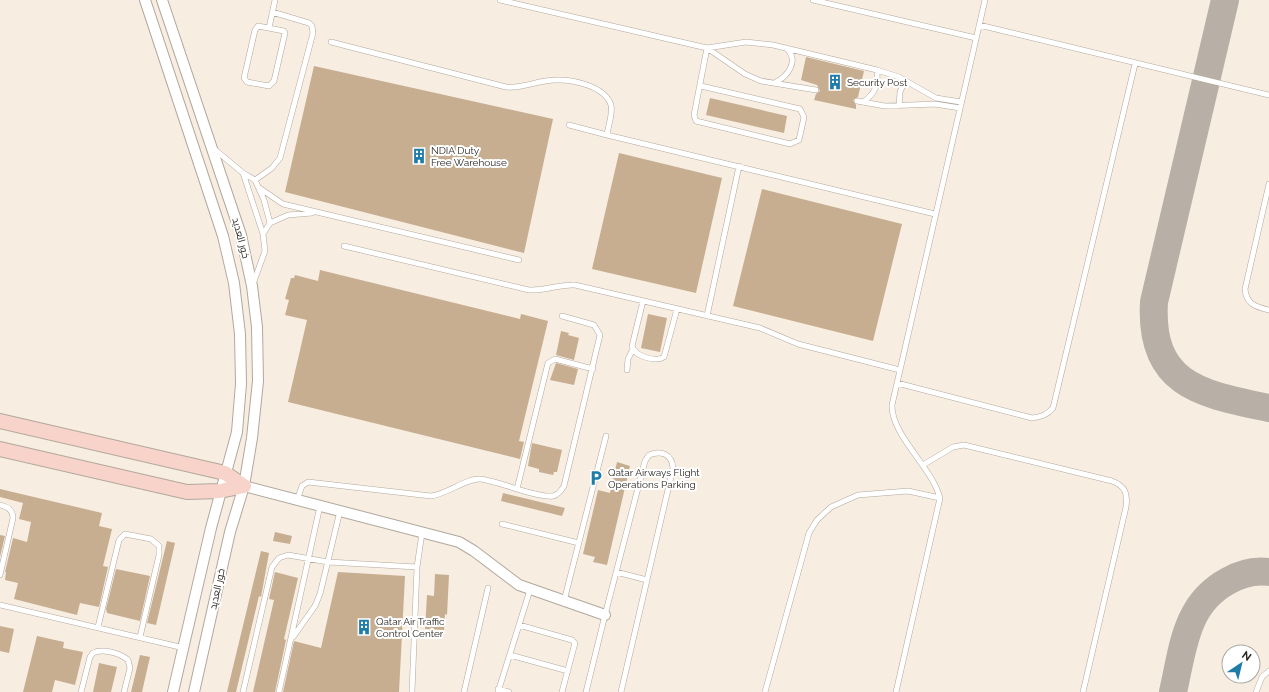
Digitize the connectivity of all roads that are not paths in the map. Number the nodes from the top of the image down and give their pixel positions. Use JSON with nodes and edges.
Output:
{"nodes":[{"id":1,"x":145,"y":0,"type":"edge"},
{"id":2,"x":162,"y":0,"type":"edge"},
{"id":3,"x":275,"y":0,"type":"edge"},
{"id":4,"x":500,"y":0,"type":"edge"},
{"id":5,"x":813,"y":0,"type":"edge"},
{"id":6,"x":985,"y":0,"type":"edge"},
{"id":7,"x":272,"y":12,"type":"junction"},
{"id":8,"x":979,"y":25,"type":"junction"},
{"id":9,"x":269,"y":28,"type":"junction"},
{"id":10,"x":976,"y":38,"type":"junction"},
{"id":11,"x":331,"y":42,"type":"dead end"},
{"id":12,"x":707,"y":48,"type":"junction"},
{"id":13,"x":786,"y":48,"type":"junction"},
{"id":14,"x":1135,"y":64,"type":"junction"},
{"id":15,"x":878,"y":70,"type":"junction"},
{"id":16,"x":905,"y":81,"type":"junction"},
{"id":17,"x":776,"y":82,"type":"junction"},
{"id":18,"x":700,"y":86,"type":"junction"},
{"id":19,"x":816,"y":90,"type":"dead end"},
{"id":20,"x":1269,"y":95,"type":"edge"},
{"id":21,"x":857,"y":101,"type":"dead end"},
{"id":22,"x":863,"y":102,"type":"junction"},
{"id":23,"x":960,"y":105,"type":"junction"},
{"id":24,"x":899,"y":106,"type":"junction"},
{"id":25,"x":569,"y":125,"type":"dead end"},
{"id":26,"x":607,"y":135,"type":"junction"},
{"id":27,"x":210,"y":146,"type":"junction"},
{"id":28,"x":739,"y":166,"type":"junction"},
{"id":29,"x":243,"y":172,"type":"junction"},
{"id":30,"x":255,"y":180,"type":"junction"},
{"id":31,"x":1269,"y":184,"type":"edge"},
{"id":32,"x":258,"y":187,"type":"junction"},
{"id":33,"x":321,"y":213,"type":"junction"},
{"id":34,"x":935,"y":214,"type":"junction"},
{"id":35,"x":270,"y":223,"type":"junction"},
{"id":36,"x":262,"y":234,"type":"junction"},
{"id":37,"x":344,"y":246,"type":"dead end"},
{"id":38,"x":519,"y":260,"type":"dead end"},
{"id":39,"x":252,"y":286,"type":"junction"},
{"id":40,"x":643,"y":301,"type":"junction"},
{"id":41,"x":677,"y":309,"type":"junction"},
{"id":42,"x":1269,"y":310,"type":"edge"},
{"id":43,"x":562,"y":316,"type":"dead end"},
{"id":44,"x":707,"y":316,"type":"junction"},
{"id":45,"x":633,"y":349,"type":"junction"},
{"id":46,"x":593,"y":369,"type":"junction"},
{"id":47,"x":627,"y":370,"type":"dead end"},
{"id":48,"x":900,"y":370,"type":"junction"},
{"id":49,"x":897,"y":383,"type":"junction"},
{"id":50,"x":0,"y":421,"type":"edge"},
{"id":51,"x":606,"y":436,"type":"dead end"},
{"id":52,"x":0,"y":449,"type":"edge"},
{"id":53,"x":923,"y":465,"type":"junction"},
{"id":54,"x":225,"y":473,"type":"junction"},
{"id":55,"x":244,"y":486,"type":"junction"},
{"id":56,"x":517,"y":488,"type":"junction"},
{"id":57,"x":220,"y":491,"type":"junction"},
{"id":58,"x":940,"y":498,"type":"junction"},
{"id":59,"x":297,"y":500,"type":"junction"},
{"id":60,"x":0,"y":505,"type":"edge"},
{"id":61,"x":320,"y":506,"type":"junction"},
{"id":62,"x":340,"y":511,"type":"junction"},
{"id":63,"x":502,"y":524,"type":"dead end"},
{"id":64,"x":422,"y":533,"type":"junction"},
{"id":65,"x":579,"y":543,"type":"junction"},
{"id":66,"x":307,"y":558,"type":"junction"},
{"id":67,"x":328,"y":562,"type":"junction"},
{"id":68,"x":417,"y":567,"type":"junction"},
{"id":69,"x":616,"y":572,"type":"junction"},
{"id":70,"x":0,"y":575,"type":"edge"},
{"id":71,"x":647,"y":580,"type":"junction"},
{"id":72,"x":488,"y":588,"type":"dead end"},
{"id":73,"x":530,"y":590,"type":"junction"},
{"id":74,"x":564,"y":602,"type":"junction"},
{"id":75,"x":0,"y":605,"type":"edge"},
{"id":76,"x":604,"y":615,"type":"junction"},
{"id":77,"x":519,"y":625,"type":"junction"},
{"id":78,"x":98,"y":627,"type":"junction"},
{"id":79,"x":140,"y":637,"type":"junction"},
{"id":80,"x":292,"y":638,"type":"junction"},
{"id":81,"x":184,"y":648,"type":"junction"},
{"id":82,"x":510,"y":654,"type":"junction"},
{"id":83,"x":568,"y":671,"type":"junction"},
{"id":84,"x":1269,"y":671,"type":"edge"},
{"id":85,"x":498,"y":691,"type":"edge"},
{"id":86,"x":81,"y":692,"type":"edge"},
{"id":87,"x":124,"y":692,"type":"edge"},
{"id":88,"x":173,"y":692,"type":"edge"},
{"id":89,"x":194,"y":692,"type":"edge"},
{"id":90,"x":243,"y":692,"type":"edge"},
{"id":91,"x":280,"y":692,"type":"edge"},
{"id":92,"x":412,"y":692,"type":"edge"},
{"id":93,"x":464,"y":692,"type":"edge"},
{"id":94,"x":509,"y":692,"type":"edge"},
{"id":95,"x":562,"y":692,"type":"edge"},
{"id":96,"x":586,"y":692,"type":"edge"},
{"id":97,"x":621,"y":692,"type":"edge"},
{"id":98,"x":765,"y":692,"type":"edge"},
{"id":99,"x":896,"y":692,"type":"edge"},
{"id":100,"x":1083,"y":692,"type":"edge"},
{"id":101,"x":1256,"y":692,"type":"edge"}],
"edges":[{"from":1,"to":54,"type":"street","name":"خور العديد"},
{"from":2,"to":27,"type":"street","name":"خور العديد"},
{"from":3,"to":7,"type":"lane"},
{"from":4,"to":12,"type":"lane"},
{"from":5,"to":10,"type":"lane"},
{"from":6,"to":8,"type":"lane"},
{"from":7,"to":9,"type":"lane"},
{"from":7,"to":30,"type":"lane"},
{"from":8,"to":10,"type":"lane"},
{"from":8,"to":14,"type":"lane"},
{"from":9,"to":9,"type":"lane"},
{"from":10,"to":23,"type":"lane"},
{"from":11,"to":26,"type":"lane"},
{"from":12,"to":13,"type":"lane"},
{"from":12,"to":17,"type":"lane"},
{"from":12,"to":18,"type":"lane"},
{"from":13,"to":15,"type":"lane"},
{"from":13,"to":17,"type":"lane"},
{"from":14,"to":20,"type":"lane"},
{"from":14,"to":49,"type":"lane"},
{"from":15,"to":16,"type":"lane"},
{"from":15,"to":22,"type":"lane"},
{"from":16,"to":23,"type":"lane"},
{"from":16,"to":24,"type":"lane"},
{"from":17,"to":19,"type":"lane"},
{"from":18,"to":18,"type":"lane"},
{"from":21,"to":22,"type":"lane"},
{"from":22,"to":24,"type":"lane"},
{"from":23,"to":24,"type":"lane"},
{"from":23,"to":34,"type":"lane"},
{"from":25,"to":26,"type":"lane"},
{"from":26,"to":28,"type":"lane"},
{"from":27,"to":29,"type":"lane"},
{"from":27,"to":39,"type":"street","name":"خور العديد"},
{"from":28,"to":34,"type":"lane"},
{"from":28,"to":44,"type":"lane"},
{"from":29,"to":30,"type":"lane"},
{"from":29,"to":36,"type":"lane"},
{"from":30,"to":32,"type":"lane"},
{"from":31,"to":42,"type":"lane"},
{"from":32,"to":33,"type":"lane"},
{"from":32,"to":35,"type":"lane"},
{"from":33,"to":35,"type":"lane"},
{"from":33,"to":38,"type":"lane"},
{"from":34,"to":48,"type":"lane"},
{"from":35,"to":36,"type":"lane"},
{"from":36,"to":39,"type":"lane"},
{"from":37,"to":40,"type":"lane"},
{"from":39,"to":55,"type":"street","name":"خور العديد"},
{"from":40,"to":41,"type":"lane"},
{"from":40,"to":45,"type":"lane"},
{"from":41,"to":44,"type":"lane"},
{"from":41,"to":45,"type":"lane"},
{"from":43,"to":46,"type":"lane"},
{"from":44,"to":48,"type":"lane"},
{"from":45,"to":47,"type":"lane"},
{"from":46,"to":56,"type":"lane"},
{"from":46,"to":56,"type":"lane"},
{"from":48,"to":49,"type":"lane"},
{"from":49,"to":53,"type":"lane"},
{"from":50,"to":54,"type":"main road"},
{"from":51,"to":65,"type":"lane"},
{"from":52,"to":57,"type":"main road"},
{"from":53,"to":58,"type":"lane"},
{"from":53,"to":100,"type":"lane"},
{"from":54,"to":55,"type":"main road"},
{"from":54,"to":57,"type":"street","name":"خور العديد"},
{"from":55,"to":57,"type":"main road"},
{"from":55,"to":59,"type":"street"},
{"from":55,"to":89,"type":"street","name":"خور العديد"},
{"from":56,"to":59,"type":"lane"},
{"from":57,"to":81,"type":"street","name":"خور العديد"},
{"from":58,"to":98,"type":"lane"},
{"from":58,"to":99,"type":"lane"},
{"from":59,"to":61,"type":"street"},
{"from":60,"to":70,"type":"lane"},
{"from":61,"to":62,"type":"street"},
{"from":61,"to":66,"type":"lane"},
{"from":62,"to":64,"type":"street"},
{"from":62,"to":67,"type":"lane"},
{"from":63,"to":65,"type":"lane"},
{"from":64,"to":68,"type":"lane"},
{"from":64,"to":73,"type":"street"},
{"from":65,"to":74,"type":"lane"},
{"from":66,"to":67,"type":"lane"},
{"from":66,"to":80,"type":"lane"},
{"from":66,"to":90,"type":"lane"},
{"from":67,"to":68,"type":"lane"},
{"from":67,"to":80,"type":"lane"},
{"from":68,"to":92,"type":"lane"},
{"from":69,"to":71,"type":"lane"},
{"from":69,"to":71,"type":"lane"},
{"from":69,"to":76,"type":"lane"},
{"from":71,"to":97,"type":"lane"},
{"from":72,"to":93,"type":"lane"},
{"from":73,"to":74,"type":"street"},
{"from":73,"to":77,"type":"lane"},
{"from":74,"to":76,"type":"street"},
{"from":75,"to":78,"type":"lane"},
{"from":76,"to":96,"type":"lane"},
{"from":77,"to":82,"type":"lane"},
{"from":77,"to":83,"type":"lane"},
{"from":78,"to":79,"type":"lane"},
{"from":78,"to":79,"type":"lane"},
{"from":79,"to":81,"type":"lane"},
{"from":80,"to":91,"type":"lane"},
{"from":81,"to":88,"type":"street","name":"خور العديد"},
{"from":82,"to":83,"type":"lane"},
{"from":82,"to":85,"type":"lane"},
{"from":83,"to":95,"type":"lane"},
{"from":84,"to":101,"type":"lane"},
{"from":85,"to":94,"type":"lane"},
{"from":86,"to":87,"type":"lane"}]}
